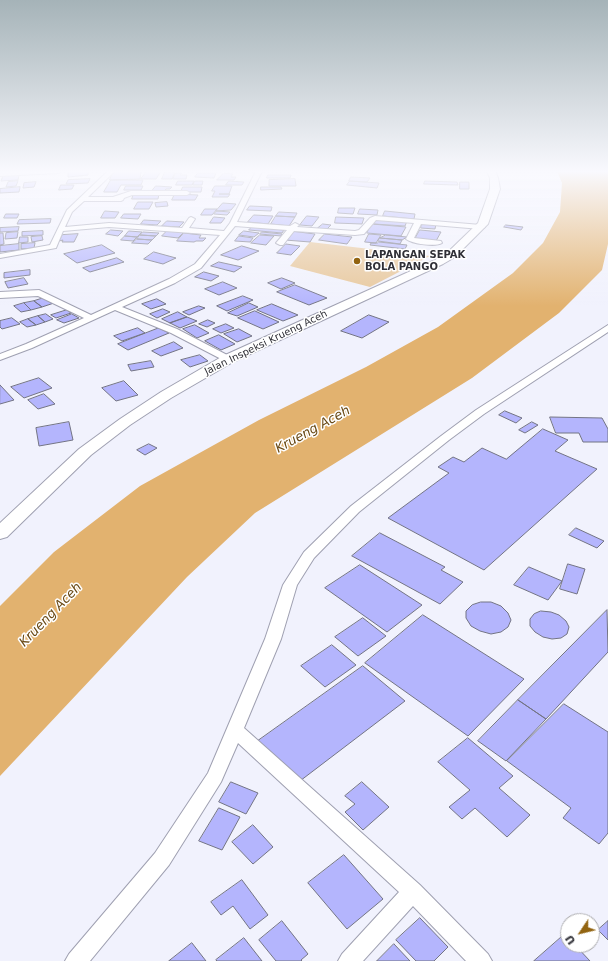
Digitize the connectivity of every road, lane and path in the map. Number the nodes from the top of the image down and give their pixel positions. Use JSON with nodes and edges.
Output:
{"nodes":[{"id":1,"x":67,"y":216,"type":"edge"},
{"id":2,"x":236,"y":216,"type":"edge"},
{"id":3,"x":485,"y":216,"type":"edge"},
{"id":4,"x":191,"y":219,"type":"dead end"},
{"id":5,"x":420,"y":221,"type":"junction"},
{"id":6,"x":232,"y":224,"type":"junction"},
{"id":7,"x":294,"y":226,"type":"junction"},
{"id":8,"x":481,"y":227,"type":"junction"},
{"id":9,"x":60,"y":229,"type":"junction"},
{"id":10,"x":184,"y":230,"type":"junction"},
{"id":11,"x":226,"y":233,"type":"junction"},
{"id":12,"x":280,"y":243,"type":"dead end"},
{"id":13,"x":438,"y":243,"type":"dead end"},
{"id":14,"x":0,"y":256,"type":"edge"},
{"id":15,"x":0,"y":295,"type":"edge"},
{"id":16,"x":115,"y":307,"type":"junction"},
{"id":17,"x":92,"y":318,"type":"junction"},
{"id":18,"x":608,"y":328,"type":"edge"},
{"id":19,"x":0,"y":357,"type":"edge"},
{"id":20,"x":228,"y":360,"type":"junction"},
{"id":21,"x":0,"y":533,"type":"edge"},
{"id":22,"x":235,"y":730,"type":"junction"},
{"id":23,"x":413,"y":892,"type":"junction"},
{"id":24,"x":76,"y":961,"type":"edge"},
{"id":25,"x":349,"y":961,"type":"edge"},
{"id":26,"x":482,"y":961,"type":"edge"}],
"edges":[{"from":1,"to":9,"type":"street"},
{"from":2,"to":6,"type":"street"},
{"from":3,"to":8,"type":"street","name":"Jalan Inspeksi Krueng Aceh"},
{"from":4,"to":10,"type":"street"},
{"from":5,"to":7,"type":"street"},
{"from":5,"to":8,"type":"street"},
{"from":5,"to":13,"type":"street"},
{"from":6,"to":7,"type":"street"},
{"from":6,"to":11,"type":"street"},
{"from":7,"to":12,"type":"street"},
{"from":8,"to":20,"type":"street","name":"Jalan Inspeksi Krueng Aceh"},
{"from":9,"to":10,"type":"street"},
{"from":9,"to":14,"type":"street"},
{"from":10,"to":11,"type":"street"},
{"from":11,"to":16,"type":"street"},
{"from":15,"to":17,"type":"street"},
{"from":16,"to":17,"type":"street"},
{"from":16,"to":20,"type":"street"},
{"from":17,"to":19,"type":"street"},
{"from":18,"to":22,"type":"street"},
{"from":20,"to":21,"type":"street","name":"Jalan Inspeksi Krueng Aceh"},
{"from":22,"to":23,"type":"street"},
{"from":22,"to":24,"type":"street"},
{"from":23,"to":25,"type":"street"},
{"from":23,"to":26,"type":"street"}]}
